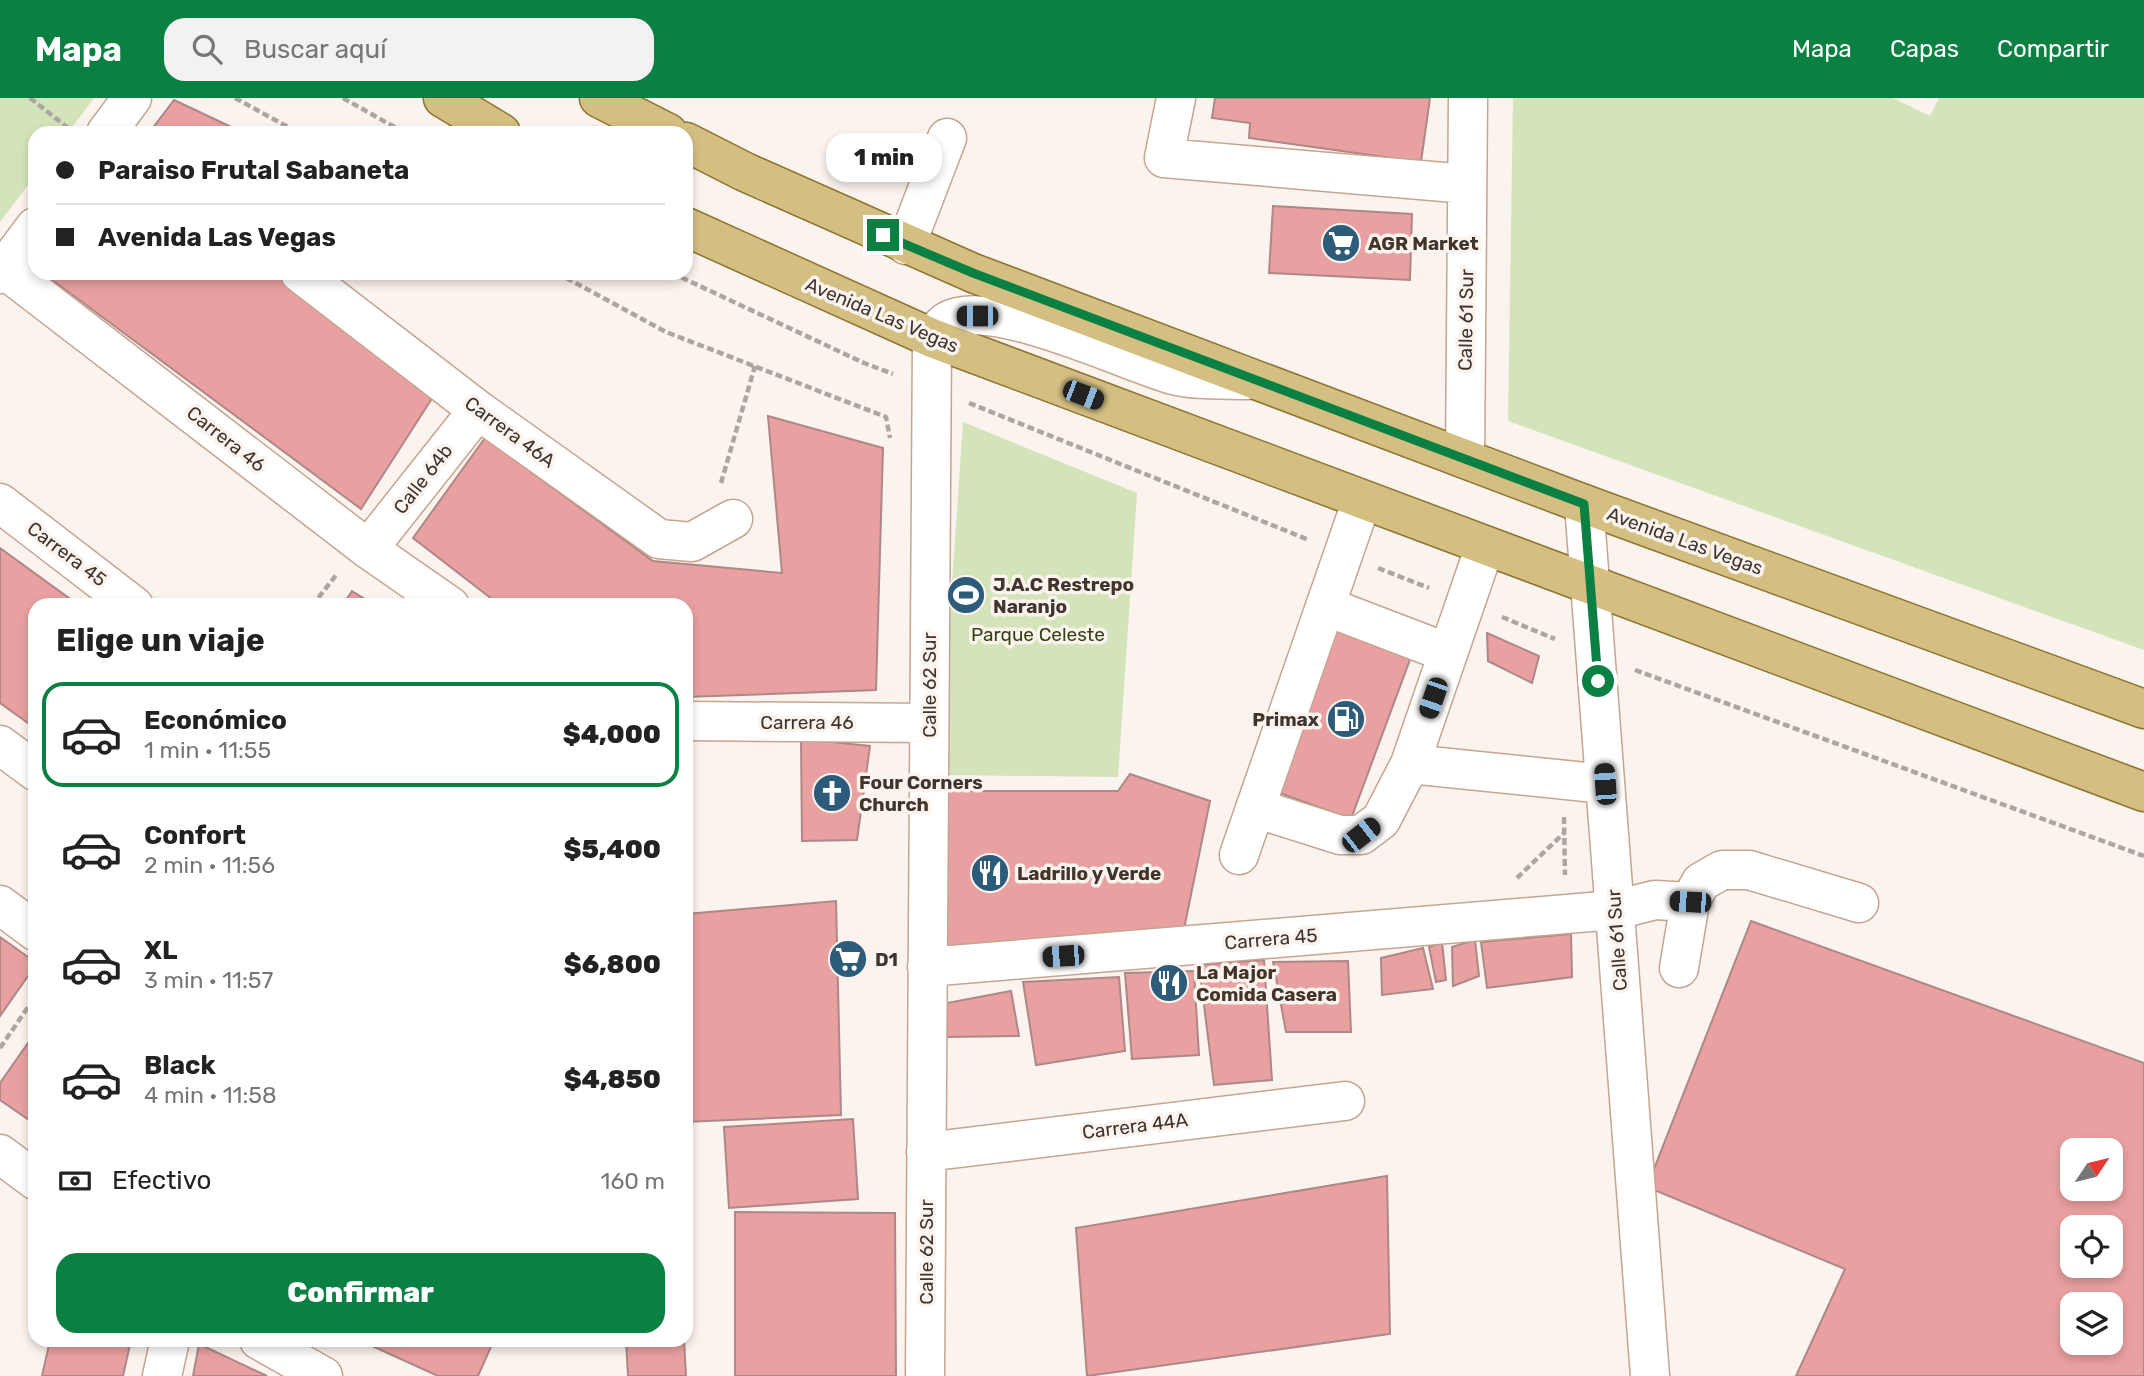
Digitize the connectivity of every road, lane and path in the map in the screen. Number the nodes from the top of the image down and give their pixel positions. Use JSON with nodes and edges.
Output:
{"nodes":[{"id":1,"x":30,"y":98,"type":"edge"},
{"id":2,"x":132,"y":98,"type":"edge"},
{"id":3,"x":235,"y":98,"type":"edge"},
{"id":4,"x":343,"y":98,"type":"edge"},
{"id":5,"x":443,"y":98,"type":"edge"},
{"id":6,"x":599,"y":98,"type":"edge"},
{"id":7,"x":1176,"y":98,"type":"edge"},
{"id":8,"x":1468,"y":98,"type":"edge"},
{"id":9,"x":65,"y":126,"type":"edge"},
{"id":10,"x":111,"y":126,"type":"edge"},
{"id":11,"x":286,"y":126,"type":"edge"},
{"id":12,"x":393,"y":126,"type":"edge"},
{"id":13,"x":489,"y":126,"type":"edge"},
{"id":14,"x":654,"y":126,"type":"edge"},
{"id":15,"x":947,"y":138,"type":"dead end"},
{"id":16,"x":693,"y":146,"type":"edge"},
{"id":17,"x":1467,"y":184,"type":"junction"},
{"id":18,"x":693,"y":230,"type":"edge"},
{"id":19,"x":28,"y":236,"type":"edge"},
{"id":20,"x":906,"y":245,"type":"junction"},
{"id":21,"x":2,"y":271,"type":"edge"},
{"id":22,"x":309,"y":280,"type":"edge"},
{"id":23,"x":570,"y":280,"type":"edge"},
{"id":24,"x":687,"y":280,"type":"edge"},
{"id":25,"x":932,"y":338,"type":"junction"},
{"id":26,"x":864,"y":363,"type":"dead end"},
{"id":27,"x":755,"y":366,"type":"junction"},
{"id":28,"x":1257,"y":381,"type":"junction"},
{"id":29,"x":984,"y":409,"type":"dead end"},
{"id":30,"x":478,"y":410,"type":"junction"},
{"id":31,"x":890,"y":442,"type":"dead end"},
{"id":32,"x":1465,"y":459,"type":"junction"},
{"id":33,"x":1362,"y":500,"type":"junction"},
{"id":34,"x":0,"y":503,"type":"edge"},
{"id":35,"x":1584,"y":504,"type":"junction"},
{"id":36,"x":719,"y":527,"type":"joint"},
{"id":37,"x":1485,"y":547,"type":"junction"},
{"id":38,"x":368,"y":549,"type":"junction"},
{"id":39,"x":1343,"y":554,"type":"junction"},
{"id":40,"x":1590,"y":586,"type":"junction"},
{"id":41,"x":124,"y":598,"type":"edge"},
{"id":42,"x":438,"y":598,"type":"edge"},
{"id":43,"x":1466,"y":603,"type":"junction"},
{"id":44,"x":1325,"y":607,"type":"junction"},
{"id":45,"x":1448,"y":653,"type":"junction"},
{"id":46,"x":1596,"y":655,"type":"junction"},
{"id":47,"x":2144,"y":709,"type":"edge"},
{"id":48,"x":693,"y":721,"type":"edge"},
{"id":49,"x":929,"y":723,"type":"junction"},
{"id":50,"x":0,"y":745,"type":"edge"},
{"id":51,"x":1410,"y":764,"type":"junction"},
{"id":52,"x":28,"y":766,"type":"edge"},
{"id":53,"x":1605,"y":784,"type":"junction"},
{"id":54,"x":2144,"y":792,"type":"edge"},
{"id":55,"x":1255,"y":808,"type":"junction"},
{"id":56,"x":1239,"y":855,"type":"dead end"},
{"id":57,"x":2144,"y":856,"type":"edge"},
{"id":58,"x":1690,"y":902,"type":"junction"},
{"id":59,"x":1859,"y":903,"type":"dead end"},
{"id":60,"x":0,"y":905,"type":"edge"},
{"id":61,"x":1615,"y":911,"type":"junction"},
{"id":62,"x":28,"y":925,"type":"edge"},
{"id":63,"x":927,"y":967,"type":"junction"},
{"id":64,"x":1679,"y":968,"type":"dead end"},
{"id":65,"x":28,"y":1007,"type":"edge"},
{"id":66,"x":0,"y":1048,"type":"edge"},
{"id":67,"x":1345,"y":1101,"type":"dead end"},
{"id":68,"x":926,"y":1152,"type":"junction"},
{"id":69,"x":0,"y":1154,"type":"edge"},
{"id":70,"x":28,"y":1175,"type":"edge"},
{"id":71,"x":168,"y":1347,"type":"edge"},
{"id":72,"x":282,"y":1347,"type":"edge"},
{"id":73,"x":162,"y":1376,"type":"edge"},
{"id":74,"x":323,"y":1376,"type":"edge"},
{"id":75,"x":925,"y":1376,"type":"edge"},
{"id":76,"x":1650,"y":1376,"type":"edge"}],
"edges":[{"from":1,"to":9,"type":"path"},
{"from":2,"to":10,"type":"street"},
{"from":3,"to":11,"type":"path"},
{"from":4,"to":12,"type":"path"},
{"from":5,"to":13,"type":"main road"},
{"from":6,"to":14,"type":"main road"},
{"from":7,"to":17,"type":"street"},
{"from":8,"to":17,"type":"street","name":"Calle 61 Sur"},
{"from":15,"to":20,"type":"street"},
{"from":16,"to":20,"type":"main road","name":"Avenida Las Vegas"},
{"from":17,"to":32,"type":"street","name":"Calle 61 Sur"},
{"from":18,"to":25,"type":"main road","name":"Avenida Las Vegas"},
{"from":19,"to":21,"type":"street"},
{"from":20,"to":28,"type":"main road","name":"Avenida Las Vegas"},
{"from":21,"to":38,"type":"street","name":"Carrera 46"},
{"from":22,"to":30,"type":"street","name":"Carrera 46A"},
{"from":23,"to":27,"type":"path"},
{"from":24,"to":26,"type":"path"},
{"from":25,"to":28,"type":"street"},
{"from":25,"to":33,"type":"main road","name":"Avenida Las Vegas"},
{"from":25,"to":49,"type":"street","name":"Calle 62 Sur"},
{"from":27,"to":31,"type":"path"},
{"from":27,"to":36,"type":"path"},
{"from":28,"to":32,"type":"main road","name":"Avenida Las Vegas"},
{"from":29,"to":39,"type":"path"},
{"from":30,"to":36,"type":"street","name":"Carrera 46A"},
{"from":30,"to":38,"type":"street","name":"Calle 64b"},
{"from":32,"to":35,"type":"main road","name":"Avenida Las Vegas"},
{"from":33,"to":37,"type":"main road","name":"Avenida Las Vegas"},
{"from":33,"to":39,"type":"street"},
{"from":34,"to":41,"type":"street","name":"Carrera 45"},
{"from":35,"to":40,"type":"street","name":"Calle 61 Sur"},
{"from":35,"to":47,"type":"main road","name":"Avenida Las Vegas"},
{"from":37,"to":40,"type":"main road","name":"Avenida Las Vegas"},
{"from":37,"to":43,"type":"street"},
{"from":38,"to":42,"type":"street","name":"Carrera 46"},
{"from":39,"to":43,"type":"path"},
{"from":39,"to":44,"type":"street"},
{"from":40,"to":46,"type":"street","name":"Calle 61 Sur"},
{"from":40,"to":54,"type":"main road","name":"Avenida Las Vegas"},
{"from":43,"to":45,"type":"street"},
{"from":43,"to":46,"type":"path"},
{"from":44,"to":45,"type":"street"},
{"from":44,"to":55,"type":"street"},
{"from":45,"to":51,"type":"street"},
{"from":46,"to":53,"type":"street","name":"Calle 61 Sur"},
{"from":46,"to":57,"type":"path"},
{"from":48,"to":49,"type":"street","name":"Carrera 46"},
{"from":49,"to":63,"type":"street","name":"Calle 62 Sur"},
{"from":50,"to":52,"type":"street"},
{"from":51,"to":53,"type":"street"},
{"from":51,"to":55,"type":"street"},
{"from":53,"to":61,"type":"street","name":"Calle 61 Sur"},
{"from":55,"to":56,"type":"street"},
{"from":58,"to":59,"type":"street"},
{"from":58,"to":61,"type":"street","name":"Carrera 45"},
{"from":58,"to":64,"type":"street"},
{"from":60,"to":62,"type":"street"},
{"from":61,"to":63,"type":"street","name":"Carrera 45"},
{"from":61,"to":76,"type":"street","name":"Calle 61 Sur"},
{"from":63,"to":68,"type":"street","name":"Calle 62 Sur"},
{"from":65,"to":66,"type":"path"},
{"from":67,"to":68,"type":"street","name":"Carrera 44A"},
{"from":68,"to":75,"type":"street","name":"Calle 62 Sur"},
{"from":69,"to":70,"type":"street"},
{"from":71,"to":73,"type":"street"},
{"from":72,"to":74,"type":"street"}]}
